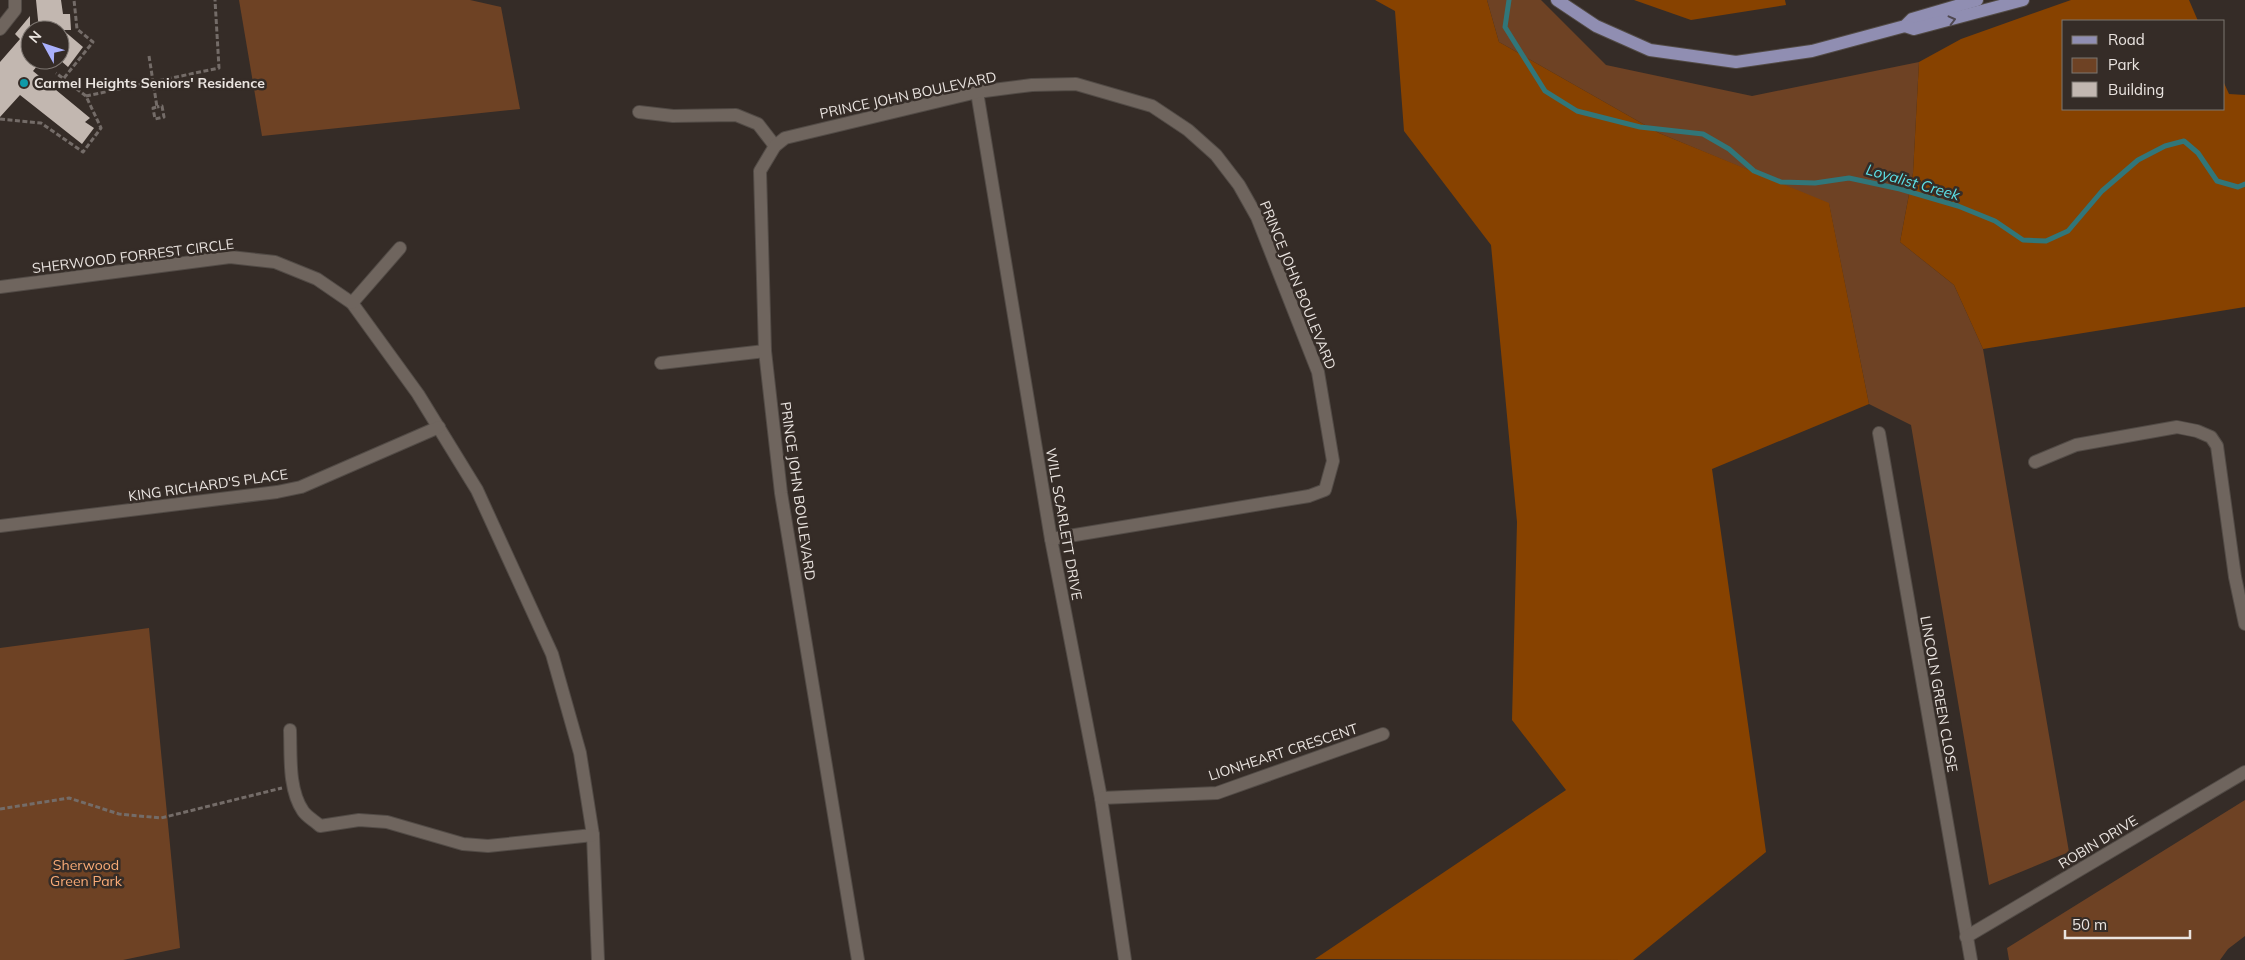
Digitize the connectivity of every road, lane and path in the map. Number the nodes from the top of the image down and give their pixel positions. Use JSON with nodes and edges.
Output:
{"nodes":[{"id":1,"x":16,"y":0,"type":"edge"},
{"id":2,"x":74,"y":0,"type":"edge"},
{"id":3,"x":216,"y":0,"type":"edge"},
{"id":4,"x":1557,"y":0,"type":"edge"},
{"id":5,"x":1977,"y":0,"type":"edge"},
{"id":6,"x":2023,"y":0,"type":"edge"},
{"id":7,"x":1905,"y":26,"type":"junction"},
{"id":8,"x":0,"y":29,"type":"edge"},
{"id":9,"x":149,"y":56,"type":"dead end"},
{"id":10,"x":56,"y":73,"type":"dead end"},
{"id":11,"x":64,"y":78,"type":"junction"},
{"id":12,"x":153,"y":82,"type":"junction"},
{"id":13,"x":976,"y":92,"type":"junction"},
{"id":14,"x":86,"y":96,"type":"junction"},
{"id":15,"x":157,"y":107,"type":"junction"},
{"id":16,"x":639,"y":112,"type":"dead end"},
{"id":17,"x":0,"y":119,"type":"edge"},
{"id":18,"x":776,"y":146,"type":"junction"},
{"id":19,"x":400,"y":248,"type":"dead end"},
{"id":20,"x":0,"y":287,"type":"edge"},
{"id":21,"x":352,"y":303,"type":"junction"},
{"id":22,"x":765,"y":351,"type":"junction"},
{"id":23,"x":661,"y":363,"type":"dead end"},
{"id":24,"x":439,"y":427,"type":"junction"},
{"id":25,"x":1879,"y":433,"type":"dead end"},
{"id":26,"x":2035,"y":462,"type":"dead end"},
{"id":27,"x":0,"y":526,"type":"edge"},
{"id":28,"x":1051,"y":539,"type":"junction"},
{"id":29,"x":2245,"y":624,"type":"edge"},
{"id":30,"x":290,"y":730,"type":"dead end"},
{"id":31,"x":1383,"y":734,"type":"dead end"},
{"id":32,"x":2245,"y":772,"type":"edge"},
{"id":33,"x":294,"y":785,"type":"junction"},
{"id":34,"x":1101,"y":798,"type":"junction"},
{"id":35,"x":0,"y":809,"type":"edge"},
{"id":36,"x":593,"y":835,"type":"junction"},
{"id":37,"x":1966,"y":937,"type":"junction"},
{"id":38,"x":598,"y":960,"type":"edge"},
{"id":39,"x":858,"y":960,"type":"edge"},
{"id":40,"x":1125,"y":960,"type":"edge"},
{"id":41,"x":1971,"y":960,"type":"edge"}],
"edges":[{"from":1,"to":8,"type":"street"},
{"from":2,"to":11,"type":"path"},
{"from":3,"to":12,"type":"path"},
{"from":4,"to":7,"type":"main road"},
{"from":5,"to":7,"type":"main road"},
{"from":7,"to":6,"type":"main road","one_way":true},
{"from":9,"to":12,"type":"path"},
{"from":10,"to":11,"type":"path"},
{"from":11,"to":14,"type":"path"},
{"from":12,"to":14,"type":"path"},
{"from":12,"to":15,"type":"path"},
{"from":13,"to":18,"type":"street","name":"PRINCE JOHN BOULEVARD"},
{"from":13,"to":28,"type":"street","name":"WILL SCARLETT DRIVE"},
{"from":13,"to":28,"type":"street","name":"PRINCE JOHN BOULEVARD"},
{"from":14,"to":17,"type":"path"},
{"from":15,"to":15,"type":"path"},
{"from":16,"to":18,"type":"street"},
{"from":18,"to":22,"type":"street","name":"PRINCE JOHN BOULEVARD"},
{"from":19,"to":21,"type":"street"},
{"from":20,"to":21,"type":"street","name":"SHERWOOD FORREST CIRCLE"},
{"from":21,"to":24,"type":"street","name":"SHERWOOD FORREST CIRCLE"},
{"from":22,"to":23,"type":"street"},
{"from":22,"to":39,"type":"street","name":"PRINCE JOHN BOULEVARD"},
{"from":24,"to":27,"type":"street","name":"KING RICHARD'S PLACE"},
{"from":24,"to":36,"type":"street","name":"SHERWOOD FORREST CIRCLE"},
{"from":25,"to":37,"type":"street","name":"LINCOLN GREEN CLOSE"},
{"from":26,"to":29,"type":"street"},
{"from":28,"to":34,"type":"street","name":"WILL SCARLETT DRIVE"},
{"from":30,"to":33,"type":"street"},
{"from":31,"to":34,"type":"street","name":"LIONHEART CRESCENT"},
{"from":32,"to":37,"type":"street","name":"ROBIN DRIVE"},
{"from":33,"to":35,"type":"path"},
{"from":33,"to":36,"type":"street"},
{"from":34,"to":40,"type":"street","name":"WILL SCARLETT DRIVE"},
{"from":36,"to":38,"type":"street","name":"SHERWOOD FORREST CIRCLE"},
{"from":37,"to":41,"type":"street","name":"LINCOLN GREEN CLOSE"}]}
